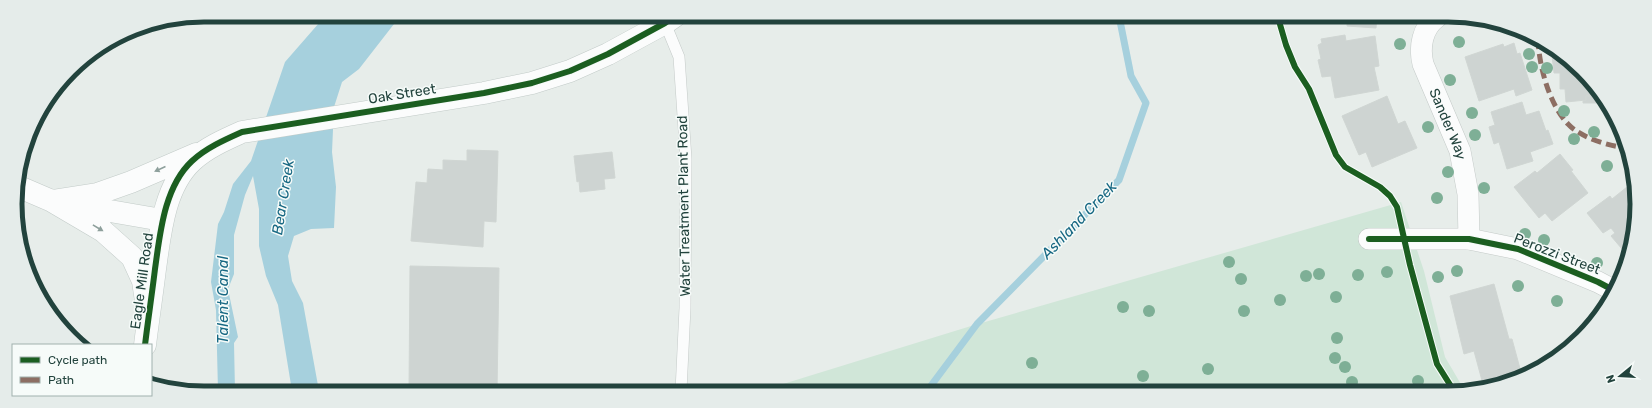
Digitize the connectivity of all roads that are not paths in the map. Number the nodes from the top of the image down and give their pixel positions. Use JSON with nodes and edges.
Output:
{"nodes":[{"id":1,"x":666,"y":22,"type":"edge"},
{"id":2,"x":670,"y":22,"type":"edge"},
{"id":3,"x":1431,"y":22,"type":"edge"},
{"id":4,"x":209,"y":148,"type":"junction"},
{"id":5,"x":23,"y":188,"type":"edge"},
{"id":6,"x":52,"y":201,"type":"junction"},
{"id":7,"x":162,"y":220,"type":"junction"},
{"id":8,"x":1369,"y":239,"type":"dead end"},
{"id":9,"x":1469,"y":239,"type":"junction"},
{"id":10,"x":1609,"y":288,"type":"edge"},
{"id":11,"x":149,"y":315,"type":"junction"},
{"id":12,"x":145,"y":344,"type":"edge"},
{"id":13,"x":681,"y":386,"type":"edge"}],
"edges":[{"from":1,"to":4,"type":"street","name":"Oak Street"},
{"from":2,"to":13,"type":"lane","name":"Water Treatment Plant Road"},
{"from":3,"to":9,"type":"street","name":"Sander Way"},
{"from":4,"to":6,"type":"street","one_way":true},
{"from":4,"to":7,"type":"street","name":"Oak Street"},
{"from":5,"to":6,"type":"street","name":"Eagle Mill Road"},
{"from":6,"to":7,"type":"street","name":"Eagle Mill Road"},
{"from":6,"to":11,"type":"street","one_way":true},
{"from":7,"to":11,"type":"street","name":"Eagle Mill Road"},
{"from":8,"to":9,"type":"street","name":"Perozzi Street"},
{"from":9,"to":10,"type":"street","name":"Perozzi Street"},
{"from":11,"to":12,"type":"street","name":"Eagle Mill Road"}]}
